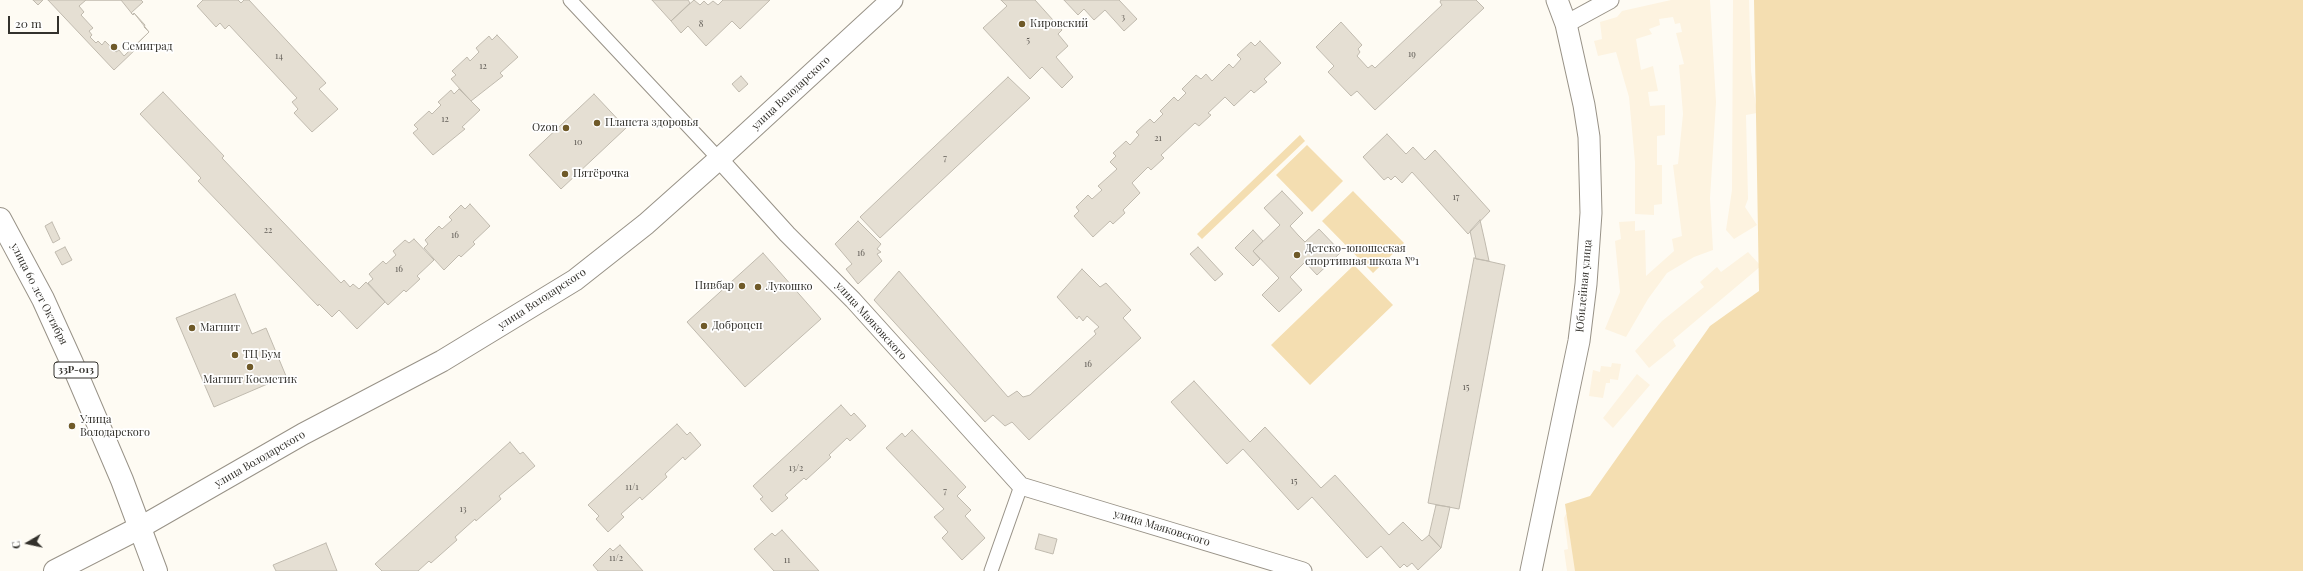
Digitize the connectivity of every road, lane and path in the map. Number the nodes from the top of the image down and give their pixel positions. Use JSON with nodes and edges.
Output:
{"nodes":[{"id":1,"x":570,"y":0,"type":"edge"},
{"id":2,"x":892,"y":0,"type":"edge"},
{"id":3,"x":1557,"y":0,"type":"edge"},
{"id":4,"x":1610,"y":0,"type":"edge"},
{"id":5,"x":1566,"y":24,"type":"junction"},
{"id":6,"x":719,"y":159,"type":"junction"},
{"id":7,"x":0,"y":219,"type":"edge"},
{"id":8,"x":1021,"y":486,"type":"junction"},
{"id":9,"x":141,"y":527,"type":"junction"},
{"id":10,"x":55,"y":571,"type":"edge"},
{"id":11,"x":156,"y":571,"type":"edge"},
{"id":12,"x":991,"y":571,"type":"edge"},
{"id":13,"x":1303,"y":571,"type":"edge"},
{"id":14,"x":1531,"y":571,"type":"edge"}],
"edges":[{"from":1,"to":6,"type":"street"},
{"from":2,"to":6,"type":"street","name":"улица Володарского"},
{"from":3,"to":5,"type":"street","name":"Юбилейная улица"},
{"from":4,"to":5,"type":"street"},
{"from":5,"to":14,"type":"street","name":"Юбилейная улица"},
{"from":6,"to":8,"type":"street","name":"улица Маяковского"},
{"from":6,"to":9,"type":"street","name":"улица Володарского"},
{"from":7,"to":9,"type":"main road","name":"улица 60 лет Октября","number":"33Р-013"},
{"from":8,"to":12,"type":"street"},
{"from":8,"to":13,"type":"street","name":"улица Маяковского"},
{"from":9,"to":10,"type":"main road"},
{"from":9,"to":11,"type":"main road","name":"улица 60 лет Октября","number":"33Р-013"}]}
